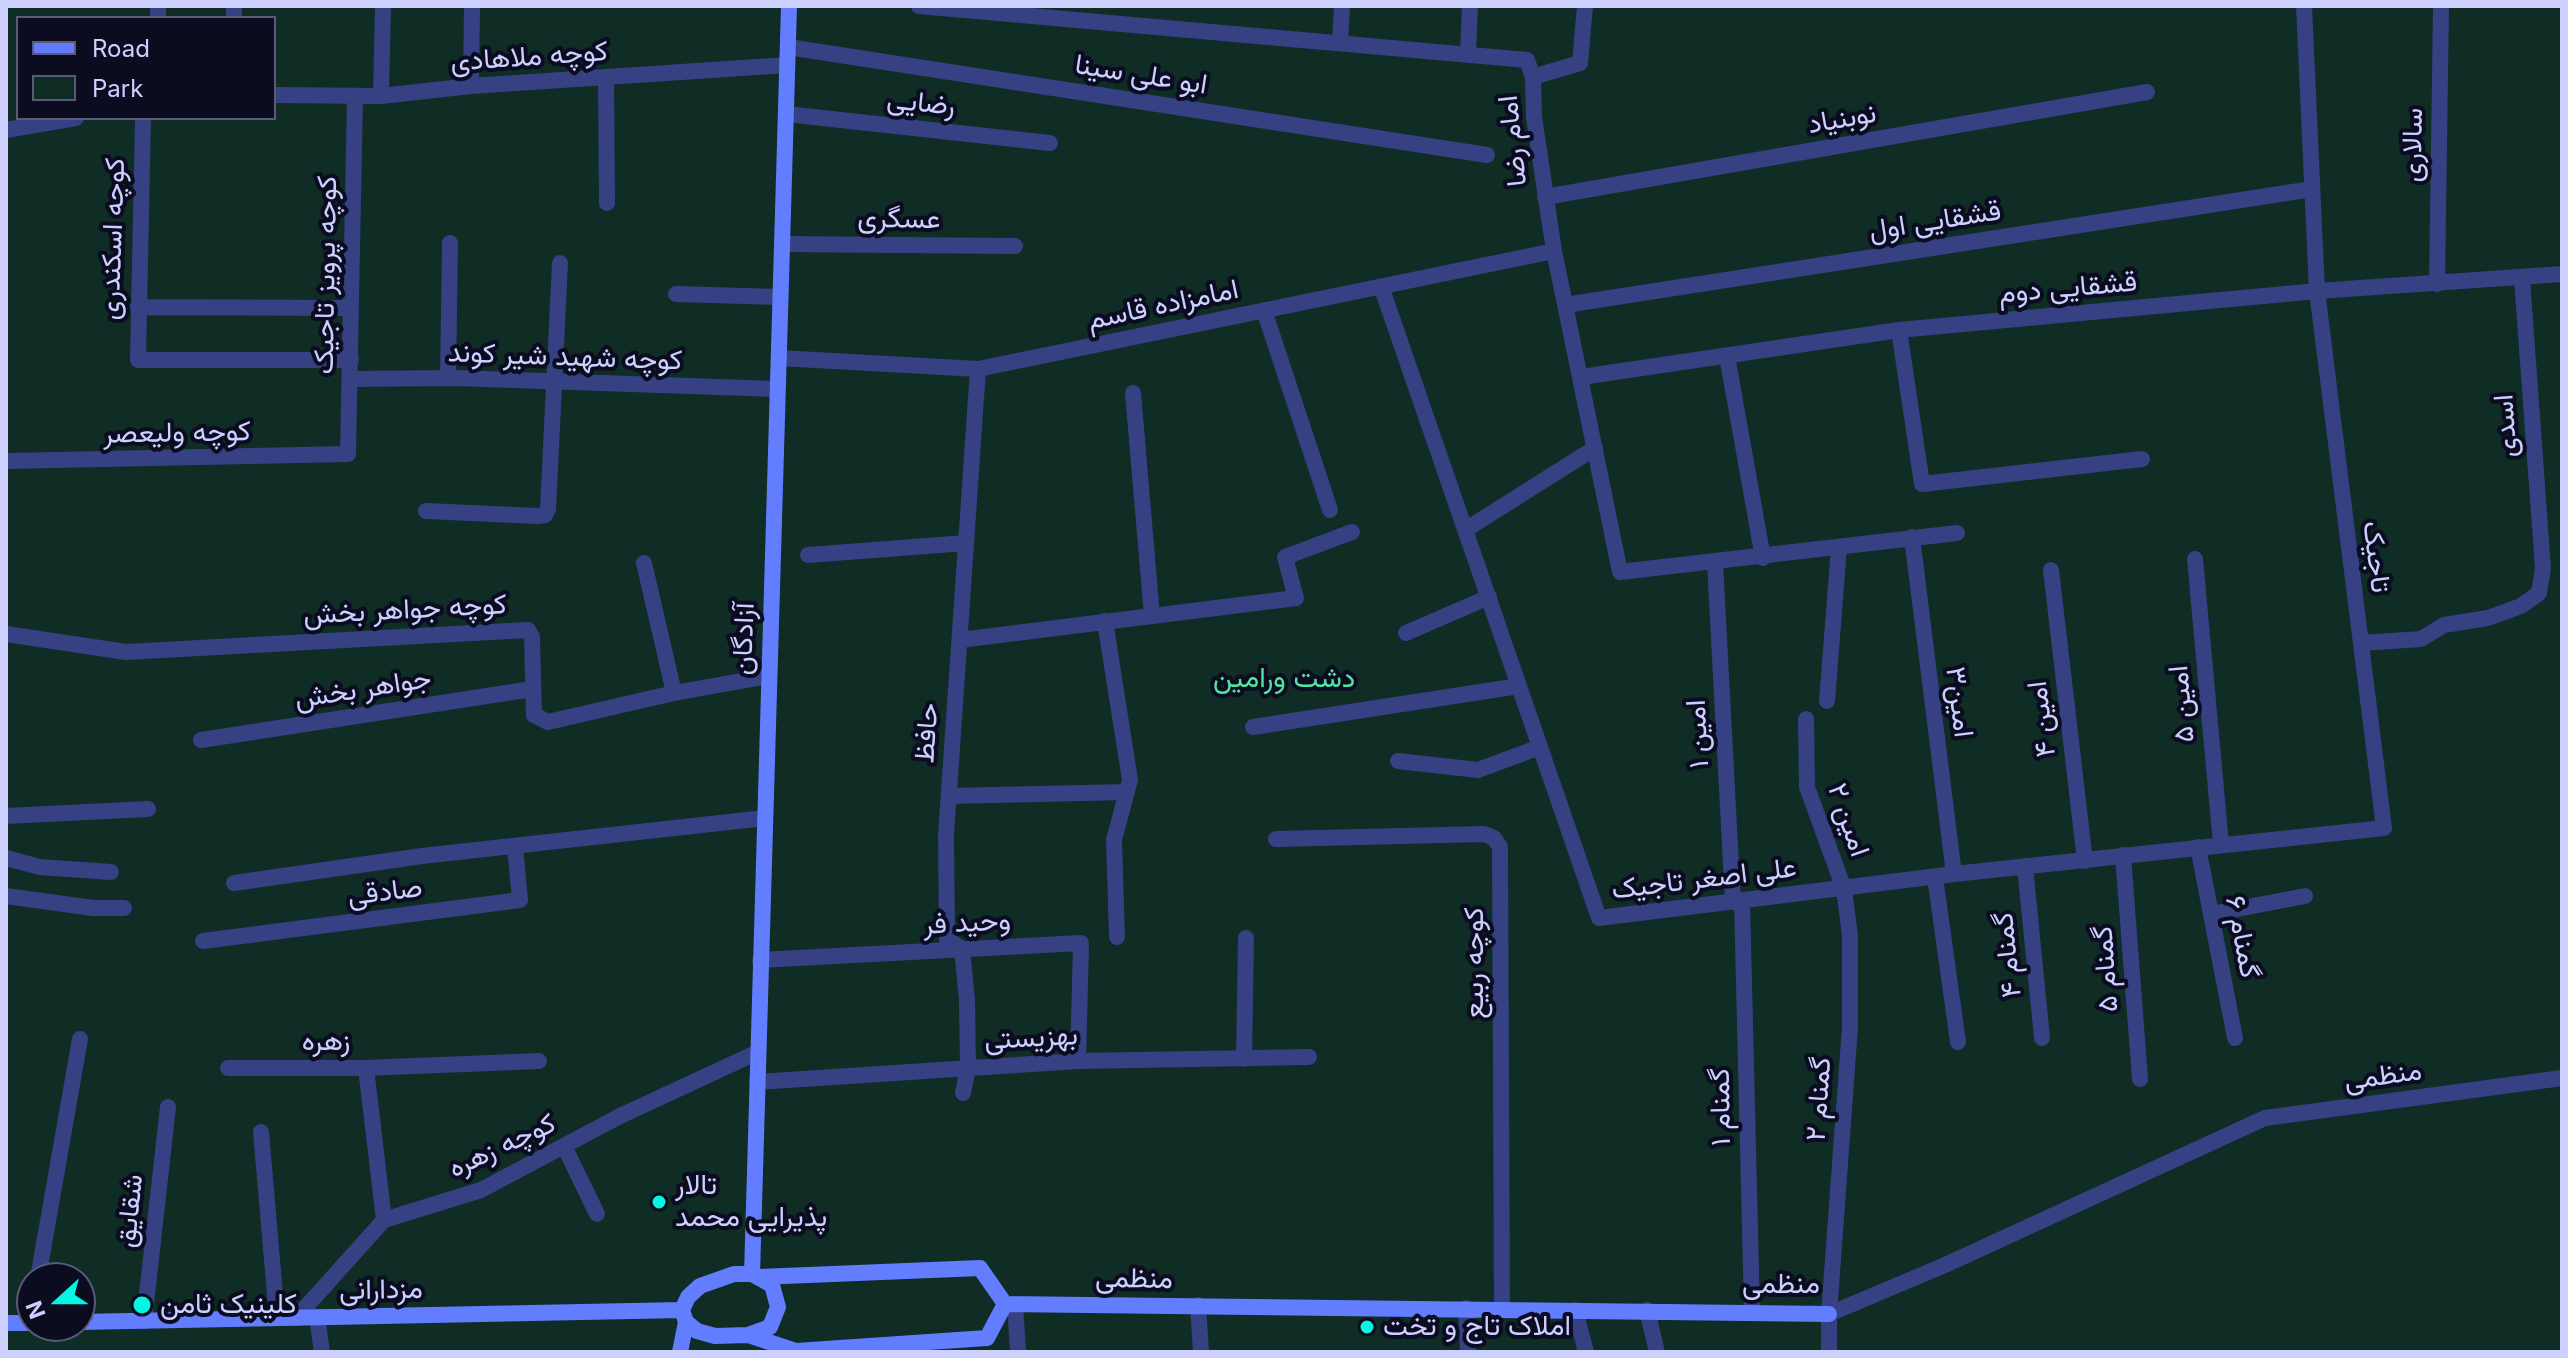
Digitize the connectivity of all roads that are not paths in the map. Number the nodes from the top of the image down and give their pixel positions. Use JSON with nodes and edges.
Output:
{"nodes":[{"id":1,"x":383,"y":6,"type":"edge"},
{"id":2,"x":472,"y":6,"type":"edge"},
{"id":3,"x":789,"y":6,"type":"edge"},
{"id":4,"x":919,"y":6,"type":"edge"},
{"id":5,"x":1342,"y":6,"type":"edge"},
{"id":6,"x":1470,"y":6,"type":"edge"},
{"id":7,"x":1585,"y":6,"type":"edge"},
{"id":8,"x":2304,"y":6,"type":"edge"},
{"id":9,"x":2441,"y":6,"type":"edge"},
{"id":10,"x":1340,"y":42,"type":"junction"},
{"id":11,"x":788,"y":47,"type":"junction"},
{"id":12,"x":1468,"y":53,"type":"junction"},
{"id":13,"x":787,"y":65,"type":"junction"},
{"id":14,"x":606,"y":77,"type":"junction"},
{"id":15,"x":1533,"y":77,"type":"junction"},
{"id":16,"x":471,"y":86,"type":"junction"},
{"id":17,"x":2147,"y":92,"type":"dead end"},
{"id":18,"x":276,"y":95,"type":"edge"},
{"id":19,"x":355,"y":96,"type":"junction"},
{"id":20,"x":381,"y":96,"type":"junction"},
{"id":21,"x":786,"y":114,"type":"junction"},
{"id":22,"x":64,"y":120,"type":"edge"},
{"id":23,"x":143,"y":120,"type":"edge"},
{"id":24,"x":6,"y":130,"type":"edge"},
{"id":25,"x":1050,"y":143,"type":"dead end"},
{"id":26,"x":1487,"y":155,"type":"dead end"},
{"id":27,"x":2312,"y":189,"type":"junction"},
{"id":28,"x":1545,"y":197,"type":"junction"},
{"id":29,"x":607,"y":203,"type":"dead end"},
{"id":30,"x":450,"y":243,"type":"dead end"},
{"id":31,"x":782,"y":244,"type":"junction"},
{"id":32,"x":1015,"y":246,"type":"dead end"},
{"id":33,"x":1554,"y":251,"type":"junction"},
{"id":34,"x":560,"y":263,"type":"dead end"},
{"id":35,"x":2562,"y":274,"type":"edge"},
{"id":36,"x":2522,"y":279,"type":"junction"},
{"id":37,"x":2437,"y":284,"type":"junction"},
{"id":38,"x":1381,"y":286,"type":"junction"},
{"id":39,"x":2317,"y":291,"type":"junction"},
{"id":40,"x":676,"y":294,"type":"dead end"},
{"id":41,"x":780,"y":297,"type":"junction"},
{"id":42,"x":1565,"y":305,"type":"junction"},
{"id":43,"x":138,"y":307,"type":"junction"},
{"id":44,"x":350,"y":308,"type":"junction"},
{"id":45,"x":1264,"y":310,"type":"junction"},
{"id":46,"x":1899,"y":330,"type":"junction"},
{"id":47,"x":1727,"y":356,"type":"junction"},
{"id":48,"x":779,"y":358,"type":"junction"},
{"id":49,"x":351,"y":360,"type":"junction"},
{"id":50,"x":978,"y":369,"type":"junction"},
{"id":51,"x":1581,"y":377,"type":"junction"},
{"id":52,"x":448,"y":378,"type":"junction"},
{"id":53,"x":351,"y":379,"type":"junction"},
{"id":54,"x":556,"y":382,"type":"junction"},
{"id":55,"x":777,"y":389,"type":"junction"},
{"id":56,"x":1133,"y":393,"type":"dead end"},
{"id":57,"x":1595,"y":448,"type":"junction"},
{"id":58,"x":348,"y":454,"type":"joint"},
{"id":59,"x":2142,"y":459,"type":"dead end"},
{"id":60,"x":6,"y":461,"type":"edge"},
{"id":61,"x":1330,"y":510,"type":"dead end"},
{"id":62,"x":426,"y":511,"type":"dead end"},
{"id":63,"x":1465,"y":530,"type":"junction"},
{"id":64,"x":1352,"y":532,"type":"dead end"},
{"id":65,"x":1957,"y":533,"type":"dead end"},
{"id":66,"x":1912,"y":537,"type":"junction"},
{"id":67,"x":966,"y":543,"type":"junction"},
{"id":68,"x":1839,"y":547,"type":"junction"},
{"id":69,"x":808,"y":555,"type":"dead end"},
{"id":70,"x":1763,"y":558,"type":"junction"},
{"id":71,"x":2195,"y":559,"type":"dead end"},
{"id":72,"x":644,"y":563,"type":"dead end"},
{"id":73,"x":1715,"y":563,"type":"junction"},
{"id":74,"x":2051,"y":570,"type":"dead end"},
{"id":75,"x":1489,"y":597,"type":"junction"},
{"id":76,"x":1152,"y":616,"type":"junction"},
{"id":77,"x":1105,"y":621,"type":"junction"},
{"id":78,"x":1406,"y":633,"type":"dead end"},
{"id":79,"x":6,"y":634,"type":"edge"},
{"id":80,"x":960,"y":640,"type":"junction"},
{"id":81,"x":2361,"y":643,"type":"junction"},
{"id":82,"x":769,"y":676,"type":"junction"},
{"id":83,"x":1519,"y":686,"type":"junction"},
{"id":84,"x":532,"y":689,"type":"junction"},
{"id":85,"x":674,"y":693,"type":"junction"},
{"id":86,"x":1827,"y":701,"type":"dead end"},
{"id":87,"x":1806,"y":719,"type":"dead end"},
{"id":88,"x":1253,"y":727,"type":"dead end"},
{"id":89,"x":201,"y":740,"type":"dead end"},
{"id":90,"x":1540,"y":747,"type":"junction"},
{"id":91,"x":1398,"y":761,"type":"dead end"},
{"id":92,"x":1127,"y":792,"type":"junction"},
{"id":93,"x":949,"y":796,"type":"junction"},
{"id":94,"x":148,"y":809,"type":"dead end"},
{"id":95,"x":765,"y":818,"type":"junction"},
{"id":96,"x":8,"y":823,"type":"edge"},
{"id":97,"x":2384,"y":828,"type":"joint"},
{"id":98,"x":1276,"y":839,"type":"dead end"},
{"id":99,"x":2221,"y":844,"type":"junction"},
{"id":100,"x":515,"y":847,"type":"junction"},
{"id":101,"x":2198,"y":847,"type":"junction"},
{"id":102,"x":2123,"y":855,"type":"junction"},
{"id":103,"x":6,"y":858,"type":"edge"},
{"id":104,"x":2085,"y":861,"type":"junction"},
{"id":105,"x":2025,"y":866,"type":"junction"},
{"id":106,"x":111,"y":872,"type":"dead end"},
{"id":107,"x":1954,"y":874,"type":"junction"},
{"id":108,"x":1935,"y":877,"type":"junction"},
{"id":109,"x":234,"y":883,"type":"dead end"},
{"id":110,"x":1844,"y":889,"type":"junction"},
{"id":111,"x":6,"y":896,"type":"edge"},
{"id":112,"x":2305,"y":896,"type":"dead end"},
{"id":113,"x":1738,"y":902,"type":"junction"},
{"id":114,"x":124,"y":908,"type":"dead end"},
{"id":115,"x":2211,"y":914,"type":"junction"},
{"id":116,"x":1117,"y":937,"type":"dead end"},
{"id":117,"x":1246,"y":938,"type":"dead end"},
{"id":118,"x":203,"y":941,"type":"dead end"},
{"id":119,"x":962,"y":949,"type":"junction"},
{"id":120,"x":760,"y":960,"type":"junction"},
{"id":121,"x":2042,"y":1038,"type":"dead end"},
{"id":122,"x":2235,"y":1038,"type":"dead end"},
{"id":123,"x":80,"y":1039,"type":"dead end"},
{"id":124,"x":1958,"y":1042,"type":"dead end"},
{"id":125,"x":758,"y":1052,"type":"junction"},
{"id":126,"x":1309,"y":1057,"type":"dead end"},
{"id":127,"x":1244,"y":1059,"type":"junction"},
{"id":128,"x":539,"y":1061,"type":"dead end"},
{"id":129,"x":1078,"y":1061,"type":"junction"},
{"id":130,"x":228,"y":1068,"type":"dead end"},
{"id":131,"x":366,"y":1068,"type":"junction"},
{"id":132,"x":968,"y":1068,"type":"junction"},
{"id":133,"x":2562,"y":1078,"type":"edge"},
{"id":134,"x":2140,"y":1079,"type":"dead end"},
{"id":135,"x":757,"y":1082,"type":"junction"},
{"id":136,"x":963,"y":1093,"type":"dead end"},
{"id":137,"x":168,"y":1107,"type":"dead end"},
{"id":138,"x":261,"y":1132,"type":"dead end"},
{"id":139,"x":564,"y":1146,"type":"junction"},
{"id":140,"x":597,"y":1214,"type":"dead end"},
{"id":141,"x":384,"y":1220,"type":"junction"},
{"id":142,"x":41,"y":1262,"type":"edge"},
{"id":143,"x":755,"y":1275,"type":"junction"},
{"id":144,"x":1010,"y":1304,"type":"junction"},
{"id":145,"x":1198,"y":1305,"type":"junction"},
{"id":146,"x":1466,"y":1308,"type":"junction"},
{"id":147,"x":1502,"y":1309,"type":"junction"},
{"id":148,"x":1575,"y":1310,"type":"junction"},
{"id":149,"x":1647,"y":1310,"type":"junction"},
{"id":150,"x":1752,"y":1312,"type":"junction"},
{"id":151,"x":1829,"y":1314,"type":"junction"},
{"id":152,"x":684,"y":1316,"type":"junction"},
{"id":153,"x":317,"y":1317,"type":"junction"},
{"id":154,"x":277,"y":1318,"type":"junction"},
{"id":155,"x":296,"y":1318,"type":"junction"},
{"id":156,"x":144,"y":1321,"type":"junction"},
{"id":157,"x":96,"y":1322,"type":"edge"},
{"id":158,"x":748,"y":1335,"type":"junction"},
{"id":159,"x":322,"y":1352,"type":"edge"},
{"id":160,"x":680,"y":1352,"type":"edge"},
{"id":161,"x":1018,"y":1352,"type":"edge"},
{"id":162,"x":1201,"y":1352,"type":"edge"},
{"id":163,"x":1468,"y":1352,"type":"edge"},
{"id":164,"x":1586,"y":1352,"type":"edge"},
{"id":165,"x":1657,"y":1352,"type":"edge"},
{"id":166,"x":1829,"y":1352,"type":"edge"}],
"edges":[{"from":1,"to":20,"type":"street"},
{"from":2,"to":16,"type":"street"},
{"from":3,"to":11,"type":"main road","name":"آزادگان"},
{"from":4,"to":10,"type":"street","name":"امام رضا"},
{"from":5,"to":10,"type":"street"},
{"from":6,"to":12,"type":"street"},
{"from":7,"to":15,"type":"street"},
{"from":8,"to":27,"type":"street","name":"تاجیک"},
{"from":9,"to":37,"type":"street","name":"سالاری"},
{"from":10,"to":12,"type":"street","name":"امام رضا"},
{"from":11,"to":13,"type":"main road","name":"آزادگان"},
{"from":11,"to":26,"type":"street","name":"ابو علی سینا"},
{"from":12,"to":15,"type":"street","name":"امام رضا"},
{"from":13,"to":14,"type":"street","name":"کوچه ملاهادی"},
{"from":13,"to":21,"type":"main road","name":"آزادگان"},
{"from":14,"to":16,"type":"street","name":"کوچه ملاهادی"},
{"from":14,"to":29,"type":"street"},
{"from":15,"to":28,"type":"street","name":"امام رضا"},
{"from":16,"to":20,"type":"street","name":"کوچه ملاهادی"},
{"from":17,"to":28,"type":"street","name":"نوبنیاد"},
{"from":18,"to":19,"type":"street","name":"کوچه ملاهادی"},
{"from":19,"to":20,"type":"street","name":"کوچه ملاهادی"},
{"from":19,"to":44,"type":"street","name":"کوچه پرویز تاجیک"},
{"from":21,"to":25,"type":"street","name":"رضایی"},
{"from":21,"to":31,"type":"main road","name":"آزادگان"},
{"from":22,"to":24,"type":"street"},
{"from":23,"to":43,"type":"street","name":"کوچه اسکندری"},
{"from":27,"to":39,"type":"street","name":"تاجیک"},
{"from":27,"to":42,"type":"street","name":"قشقایی اول"},
{"from":28,"to":33,"type":"street","name":"امام رضا"},
{"from":30,"to":52,"type":"street"},
{"from":31,"to":32,"type":"street","name":"عسگری"},
{"from":31,"to":41,"type":"main road","name":"آزادگان"},
{"from":33,"to":38,"type":"street","name":"امامزاده قاسم"},
{"from":33,"to":42,"type":"street","name":"امام رضا"},
{"from":34,"to":54,"type":"street"},
{"from":35,"to":36,"type":"street","name":"قشقایی دوم"},
{"from":36,"to":37,"type":"street","name":"قشقایی دوم"},
{"from":36,"to":81,"type":"street","name":"اسدی"},
{"from":37,"to":39,"type":"street","name":"قشقایی دوم"},
{"from":38,"to":45,"type":"street","name":"امامزاده قاسم"},
{"from":38,"to":63,"type":"street","name":"علی اصغر تاجیک"},
{"from":39,"to":46,"type":"street","name":"قشقایی دوم"},
{"from":39,"to":81,"type":"street","name":"تاجیک"},
{"from":40,"to":41,"type":"street"},
{"from":41,"to":48,"type":"main road","name":"آزادگان"},
{"from":42,"to":51,"type":"street","name":"امام رضا"},
{"from":43,"to":44,"type":"street"},
{"from":43,"to":49,"type":"street","name":"کوچه اسکندری"},
{"from":44,"to":49,"type":"street","name":"کوچه پرویز تاجیک"},
{"from":45,"to":50,"type":"street","name":"امامزاده قاسم"},
{"from":45,"to":61,"type":"street"},
{"from":46,"to":47,"type":"street","name":"قشقایی دوم"},
{"from":46,"to":59,"type":"street"},
{"from":47,"to":51,"type":"street","name":"قشقایی دوم"},
{"from":47,"to":70,"type":"street"},
{"from":48,"to":50,"type":"street","name":"امامزاده قاسم"},
{"from":48,"to":55,"type":"main road","name":"آزادگان"},
{"from":49,"to":53,"type":"street","name":"کوچه پرویز تاجیک"},
{"from":50,"to":67,"type":"street","name":"حافظ"},
{"from":51,"to":57,"type":"street","name":"امام رضا"},
{"from":52,"to":53,"type":"street","name":"کوچه شهید شیر کوند"},
{"from":52,"to":54,"type":"street","name":"کوچه شهید شیر کوند"},
{"from":53,"to":58,"type":"street","name":"کوچه پرویز تاجیک"},
{"from":54,"to":55,"type":"street","name":"کوچه شهید شیر کوند"},
{"from":54,"to":62,"type":"street"},
{"from":55,"to":82,"type":"main road","name":"آزادگان"},
{"from":56,"to":76,"type":"street"},
{"from":57,"to":63,"type":"street"},
{"from":57,"to":73,"type":"street","name":"امام رضا"},
{"from":58,"to":60,"type":"street","name":"کوچه ولیعصر"},
{"from":63,"to":75,"type":"street","name":"علی اصغر تاجیک"},
{"from":64,"to":76,"type":"street"},
{"from":65,"to":66,"type":"street"},
{"from":66,"to":68,"type":"street"},
{"from":66,"to":107,"type":"street","name":"امین۳"},
{"from":67,"to":69,"type":"street"},
{"from":67,"to":80,"type":"street","name":"حافظ"},
{"from":68,"to":70,"type":"street"},
{"from":68,"to":86,"type":"street"},
{"from":70,"to":73,"type":"street"},
{"from":71,"to":99,"type":"street","name":"امین ۵"},
{"from":72,"to":85,"type":"street"},
{"from":73,"to":113,"type":"street","name":"امین ۱"},
{"from":74,"to":104,"type":"street","name":"امین ۴"},
{"from":75,"to":78,"type":"street"},
{"from":75,"to":83,"type":"street","name":"علی اصغر تاجیک"},
{"from":76,"to":77,"type":"street"},
{"from":77,"to":80,"type":"street"},
{"from":77,"to":92,"type":"street"},
{"from":79,"to":84,"type":"street","name":"کوچه جواهر بخش"},
{"from":80,"to":93,"type":"street","name":"حافظ"},
{"from":81,"to":97,"type":"street","name":"تاجیک"},
{"from":82,"to":85,"type":"street","name":"کوچه جواهر بخش"},
{"from":82,"to":95,"type":"main road","name":"آزادگان"},
{"from":83,"to":88,"type":"street"},
{"from":83,"to":90,"type":"street","name":"علی اصغر تاجیک"},
{"from":84,"to":85,"type":"street","name":"کوچه جواهر بخش"},
{"from":84,"to":89,"type":"street","name":"جواهر بخش"},
{"from":87,"to":110,"type":"street","name":"امین ۲"},
{"from":90,"to":91,"type":"street"},
{"from":90,"to":113,"type":"street","name":"علی اصغر تاجیک"},
{"from":92,"to":93,"type":"street"},
{"from":92,"to":116,"type":"street"},
{"from":93,"to":119,"type":"street","name":"حافظ"},
{"from":94,"to":96,"type":"street"},
{"from":95,"to":100,"type":"street","name":"صادقی"},
{"from":95,"to":120,"type":"main road","name":"آزادگان"},
{"from":97,"to":99,"type":"street","name":"علی اصغر تاجیک"},
{"from":98,"to":147,"type":"street","name":"کوچه ربیع"},
{"from":99,"to":101,"type":"street","name":"علی اصغر تاجیک"},
{"from":100,"to":109,"type":"street","name":"صادقی"},
{"from":100,"to":118,"type":"street","name":"صادقی"},
{"from":101,"to":102,"type":"street","name":"علی اصغر تاجیک"},
{"from":101,"to":115,"type":"street","name":"گمنام ۶"},
{"from":102,"to":104,"type":"street","name":"علی اصغر تاجیک"},
{"from":102,"to":134,"type":"street","name":"گمنام ۵"},
{"from":103,"to":106,"type":"street"},
{"from":104,"to":105,"type":"street","name":"علی اصغر تاجیک"},
{"from":105,"to":107,"type":"street","name":"علی اصغر تاجیک"},
{"from":105,"to":121,"type":"street","name":"گمنام ۴"},
{"from":107,"to":108,"type":"street","name":"علی اصغر تاجیک"},
{"from":108,"to":110,"type":"street","name":"علی اصغر تاجیک"},
{"from":108,"to":124,"type":"street"},
{"from":110,"to":113,"type":"street","name":"علی اصغر تاجیک"},
{"from":110,"to":151,"type":"street","name":"گمنام ۲"},
{"from":111,"to":114,"type":"street"},
{"from":112,"to":115,"type":"street"},
{"from":113,"to":150,"type":"street","name":"گمنام ۱"},
{"from":115,"to":122,"type":"street","name":"گمنام ۶"},
{"from":117,"to":127,"type":"street"},
{"from":119,"to":120,"type":"street","name":"وحید فر"},
{"from":119,"to":129,"type":"street","name":"وحید فر"},
{"from":119,"to":132,"type":"street","name":"حافظ"},
{"from":120,"to":125,"type":"main road","name":"آزادگان"},
{"from":123,"to":142,"type":"street"},
{"from":125,"to":135,"type":"main road","name":"آزادگان"},
{"from":125,"to":139,"type":"street","name":"کوچه زهره"},
{"from":126,"to":127,"type":"street","name":"بهزیستی"},
{"from":127,"to":129,"type":"street","name":"بهزیستی"},
{"from":128,"to":131,"type":"street"},
{"from":129,"to":132,"type":"street","name":"بهزیستی"},
{"from":130,"to":131,"type":"street","name":"زهره"},
{"from":131,"to":141,"type":"street","name":"زهره"},
{"from":132,"to":135,"type":"street","name":"بهزیستی"},
{"from":132,"to":136,"type":"street","name":"حافظ"},
{"from":133,"to":151,"type":"street","name":"منظمی"},
{"from":135,"to":143,"type":"main road","name":"آزادگان"},
{"from":137,"to":156,"type":"street","name":"شقایق"},
{"from":138,"to":154,"type":"street"},
{"from":139,"to":140,"type":"street"},
{"from":139,"to":141,"type":"street","name":"کوچه زهره"},
{"from":141,"to":155,"type":"street"},
{"from":143,"to":144,"type":"main road"},
{"from":143,"to":152,"type":"main road"},
{"from":143,"to":158,"type":"main road"},
{"from":144,"to":145,"type":"main road","name":"منظمی"},
{"from":144,"to":158,"type":"main road"},
{"from":144,"to":161,"type":"street"},
{"from":145,"to":146,"type":"main road","name":"منظمی"},
{"from":145,"to":162,"type":"street"},
{"from":146,"to":147,"type":"main road","name":"منظمی"},
{"from":146,"to":163,"type":"street"},
{"from":147,"to":148,"type":"main road","name":"منظمی"},
{"from":148,"to":149,"type":"main road","name":"منظمی"},
{"from":148,"to":164,"type":"street"},
{"from":149,"to":150,"type":"main road","name":"منظمی"},
{"from":149,"to":165,"type":"street"},
{"from":150,"to":151,"type":"main road","name":"منظمی"},
{"from":151,"to":166,"type":"street","name":"گمنام ۲"},
{"from":152,"to":153,"type":"main road","name":"مزدارانی"},
{"from":152,"to":158,"type":"main road"},
{"from":152,"to":160,"type":"main road"},
{"from":153,"to":155,"type":"main road","name":"مزدارانی"},
{"from":153,"to":159,"type":"street"},
{"from":154,"to":155,"type":"main road","name":"مزدارانی"},
{"from":154,"to":156,"type":"main road","name":"مزدارانی"},
{"from":156,"to":157,"type":"main road","name":"مزدارانی"}]}
